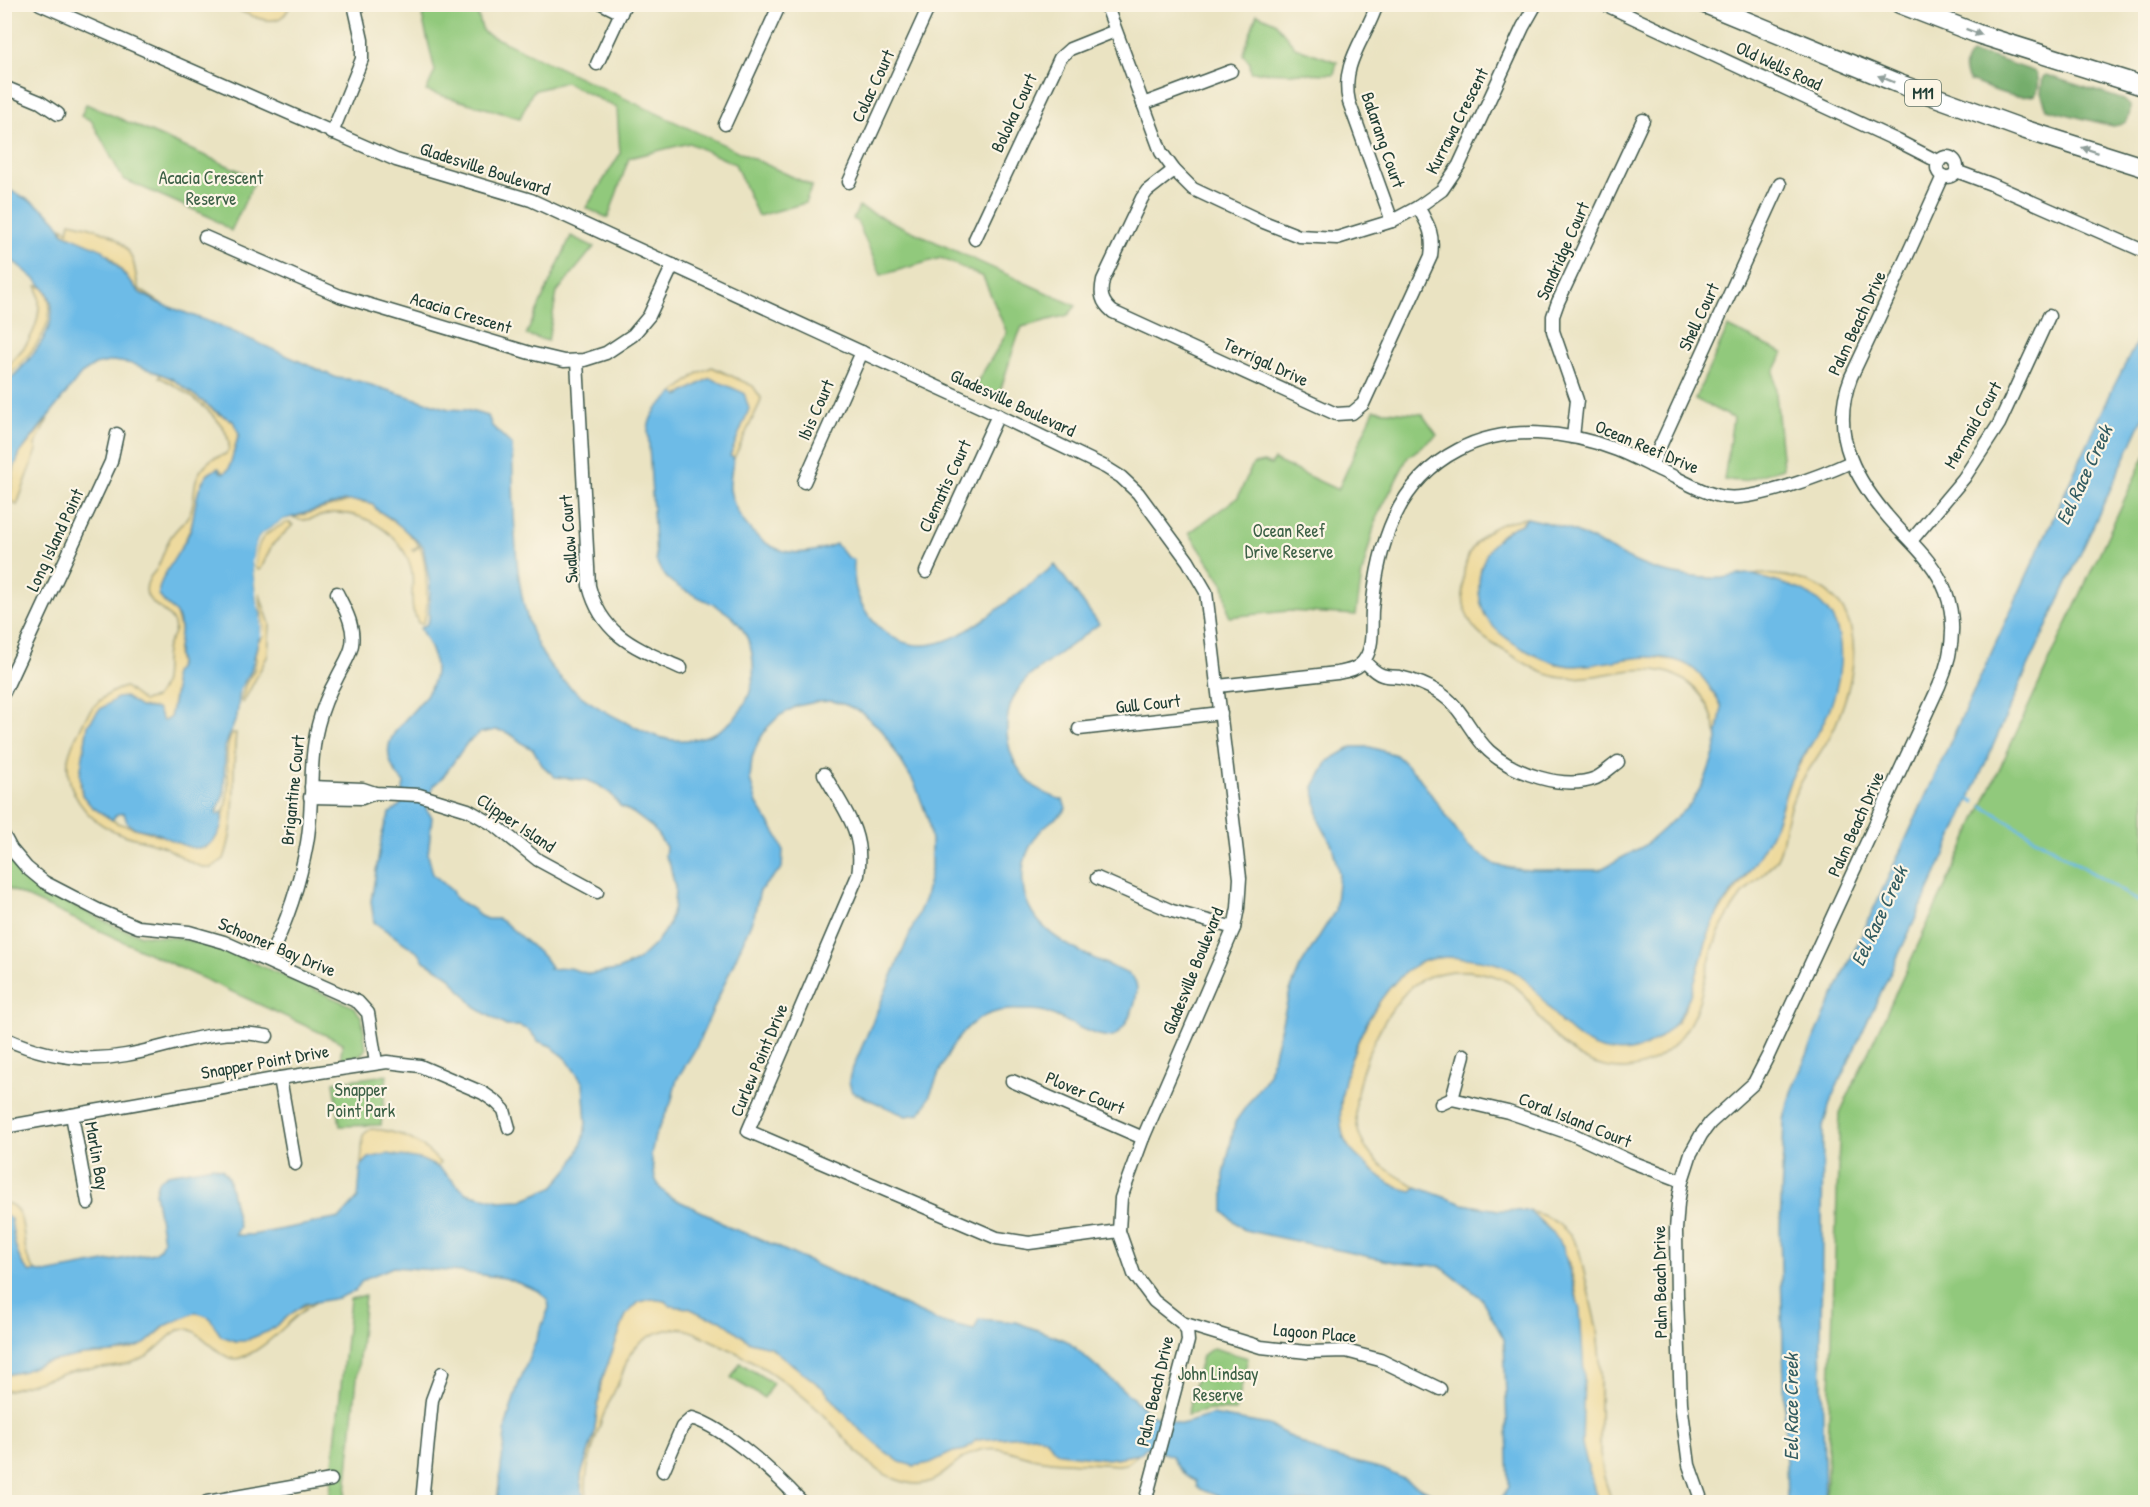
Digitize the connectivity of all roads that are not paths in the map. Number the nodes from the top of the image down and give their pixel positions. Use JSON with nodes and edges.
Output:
{"nodes":[{"id":1,"x":40,"y":4,"type":"edge"},
{"id":2,"x":354,"y":4,"type":"edge"},
{"id":3,"x":603,"y":4,"type":"edge"},
{"id":4,"x":780,"y":4,"type":"edge"},
{"id":5,"x":930,"y":4,"type":"edge"},
{"id":6,"x":1106,"y":4,"type":"edge"},
{"id":7,"x":1377,"y":4,"type":"edge"},
{"id":8,"x":1529,"y":4,"type":"edge"},
{"id":9,"x":1536,"y":4,"type":"edge"},
{"id":10,"x":1604,"y":4,"type":"edge"},
{"id":11,"x":1705,"y":4,"type":"edge"},
{"id":12,"x":1900,"y":4,"type":"edge"},
{"id":13,"x":623,"y":9,"type":"edge"},
{"id":14,"x":1523,"y":27,"type":"junction"},
{"id":15,"x":1114,"y":31,"type":"junction"},
{"id":16,"x":597,"y":64,"type":"dead end"},
{"id":17,"x":1231,"y":71,"type":"dead end"},
{"id":18,"x":4,"y":87,"type":"edge"},
{"id":19,"x":2145,"y":87,"type":"edge"},
{"id":20,"x":1143,"y":104,"type":"junction"},
{"id":21,"x":58,"y":114,"type":"dead end"},
{"id":22,"x":1643,"y":120,"type":"dead end"},
{"id":23,"x":725,"y":124,"type":"dead end"},
{"id":24,"x":332,"y":133,"type":"junction"},
{"id":25,"x":1939,"y":162,"type":"junction"},
{"id":26,"x":2145,"y":168,"type":"edge"},
{"id":27,"x":1174,"y":170,"type":"junction"},
{"id":28,"x":1956,"y":171,"type":"junction"},
{"id":29,"x":1943,"y":176,"type":"junction"},
{"id":30,"x":849,"y":182,"type":"dead end"},
{"id":31,"x":1780,"y":184,"type":"dead end"},
{"id":32,"x":1418,"y":207,"type":"junction"},
{"id":33,"x":1392,"y":221,"type":"junction"},
{"id":34,"x":204,"y":237,"type":"dead end"},
{"id":35,"x":975,"y":239,"type":"dead end"},
{"id":36,"x":2145,"y":252,"type":"edge"},
{"id":37,"x":673,"y":265,"type":"junction"},
{"id":38,"x":2049,"y":316,"type":"dead end"},
{"id":39,"x":862,"y":352,"type":"junction"},
{"id":40,"x":577,"y":361,"type":"junction"},
{"id":41,"x":998,"y":416,"type":"junction"},
{"id":42,"x":117,"y":434,"type":"dead end"},
{"id":43,"x":1573,"y":437,"type":"junction"},
{"id":44,"x":1851,"y":462,"type":"junction"},
{"id":45,"x":1651,"y":466,"type":"junction"},
{"id":46,"x":804,"y":482,"type":"dead end"},
{"id":47,"x":1911,"y":541,"type":"junction"},
{"id":48,"x":926,"y":572,"type":"dead end"},
{"id":49,"x":337,"y":593,"type":"dead end"},
{"id":50,"x":1364,"y":661,"type":"junction"},
{"id":51,"x":681,"y":668,"type":"dead end"},
{"id":52,"x":1218,"y":686,"type":"junction"},
{"id":53,"x":4,"y":692,"type":"edge"},
{"id":54,"x":1221,"y":713,"type":"junction"},
{"id":55,"x":1079,"y":729,"type":"dead end"},
{"id":56,"x":1618,"y":762,"type":"dead end"},
{"id":57,"x":824,"y":774,"type":"dead end"},
{"id":58,"x":310,"y":792,"type":"junction"},
{"id":59,"x":4,"y":836,"type":"edge"},
{"id":60,"x":1097,"y":878,"type":"dead end"},
{"id":61,"x":597,"y":892,"type":"dead end"},
{"id":62,"x":1234,"y":928,"type":"junction"},
{"id":63,"x":268,"y":960,"type":"junction"},
{"id":64,"x":267,"y":1036,"type":"dead end"},
{"id":65,"x":4,"y":1038,"type":"edge"},
{"id":66,"x":1464,"y":1055,"type":"dead end"},
{"id":67,"x":376,"y":1062,"type":"junction"},
{"id":68,"x":280,"y":1078,"type":"junction"},
{"id":69,"x":1012,"y":1081,"type":"dead end"},
{"id":70,"x":72,"y":1115,"type":"junction"},
{"id":71,"x":4,"y":1127,"type":"edge"},
{"id":72,"x":509,"y":1128,"type":"dead end"},
{"id":73,"x":1143,"y":1138,"type":"junction"},
{"id":74,"x":295,"y":1164,"type":"dead end"},
{"id":75,"x":1682,"y":1181,"type":"junction"},
{"id":76,"x":88,"y":1203,"type":"dead end"},
{"id":77,"x":1119,"y":1231,"type":"junction"},
{"id":78,"x":1182,"y":1323,"type":"junction"},
{"id":79,"x":442,"y":1373,"type":"dead end"},
{"id":80,"x":1440,"y":1389,"type":"dead end"},
{"id":81,"x":663,"y":1471,"type":"dead end"},
{"id":82,"x":331,"y":1480,"type":"dead end"},
{"id":83,"x":207,"y":1503,"type":"edge"},
{"id":84,"x":422,"y":1503,"type":"edge"},
{"id":85,"x":802,"y":1503,"type":"edge"},
{"id":86,"x":1145,"y":1503,"type":"edge"},
{"id":87,"x":1702,"y":1503,"type":"edge"}],
"edges":[{"from":1,"to":24,"type":"street","name":"Gladesville Boulevard"},
{"from":2,"to":24,"type":"street"},
{"from":3,"to":13,"type":"street"},
{"from":4,"to":23,"type":"street"},
{"from":5,"to":30,"type":"street","name":"Colac Court"},
{"from":6,"to":15,"type":"street","name":"Kurrawa Crescent"},
{"from":7,"to":33,"type":"street","name":"Balarang Court"},
{"from":8,"to":14,"type":"street","name":"Kurrawa Crescent"},
{"from":9,"to":14,"type":"street","name":"Kurrawa Crescent"},
{"from":10,"to":25,"type":"street","name":"Old Wells Road"},
{"from":26,"to":11,"type":"highway","number":"M11","one_way":true},
{"from":12,"to":19,"type":"highway","one_way":true},
{"from":13,"to":16,"type":"street"},
{"from":14,"to":32,"type":"street","name":"Kurrawa Crescent"},
{"from":15,"to":20,"type":"street","name":"Kurrawa Crescent"},
{"from":15,"to":35,"type":"street","name":"Boloka Court"},
{"from":17,"to":20,"type":"street"},
{"from":18,"to":21,"type":"street"},
{"from":20,"to":27,"type":"street","name":"Kurrawa Crescent"},
{"from":22,"to":43,"type":"street","name":"Sandridge Court"},
{"from":24,"to":37,"type":"street","name":"Gladesville Boulevard"},
{"from":25,"to":28,"type":"street"},
{"from":25,"to":29,"type":"street"},
{"from":27,"to":32,"type":"street","name":"Terrigal Drive"},
{"from":27,"to":33,"type":"street","name":"Kurrawa Crescent"},
{"from":28,"to":29,"type":"street"},
{"from":28,"to":36,"type":"street"},
{"from":29,"to":44,"type":"street","name":"Palm Beach Drive"},
{"from":31,"to":45,"type":"street","name":"Shell Court"},
{"from":32,"to":33,"type":"street","name":"Kurrawa Crescent"},
{"from":34,"to":40,"type":"street","name":"Acacia Crescent"},
{"from":37,"to":39,"type":"street","name":"Gladesville Boulevard"},
{"from":37,"to":40,"type":"street","name":"Acacia Crescent"},
{"from":38,"to":47,"type":"street","name":"Mermaid Court"},
{"from":39,"to":41,"type":"street","name":"Gladesville Boulevard"},
{"from":39,"to":46,"type":"street","name":"Ibis Court"},
{"from":40,"to":51,"type":"street","name":"Swallow Court"},
{"from":41,"to":48,"type":"street","name":"Clematis Court"},
{"from":41,"to":52,"type":"street","name":"Gladesville Boulevard"},
{"from":42,"to":53,"type":"street","name":"Long Island Point"},
{"from":43,"to":45,"type":"street","name":"Ocean Reef Drive"},
{"from":43,"to":50,"type":"street","name":"Ocean Reef Drive"},
{"from":44,"to":45,"type":"street","name":"Ocean Reef Drive"},
{"from":44,"to":47,"type":"street","name":"Palm Beach Drive"},
{"from":47,"to":75,"type":"street","name":"Palm Beach Drive"},
{"from":49,"to":58,"type":"street","name":"Brigantine Court"},
{"from":50,"to":52,"type":"street"},
{"from":50,"to":56,"type":"street"},
{"from":52,"to":54,"type":"street","name":"Gladesville Boulevard"},
{"from":54,"to":55,"type":"street","name":"Gull Court"},
{"from":54,"to":62,"type":"street","name":"Gladesville Boulevard"},
{"from":57,"to":77,"type":"street","name":"Curlew Point Drive"},
{"from":58,"to":61,"type":"street","name":"Clipper Island"},
{"from":58,"to":63,"type":"street","name":"Brigantine Court"},
{"from":59,"to":63,"type":"street","name":"Schooner Bay Drive"},
{"from":60,"to":62,"type":"street"},
{"from":62,"to":73,"type":"street","name":"Gladesville Boulevard"},
{"from":63,"to":67,"type":"street","name":"Schooner Bay Drive"},
{"from":64,"to":65,"type":"street"},
{"from":66,"to":75,"type":"street","name":"Coral Island Court"},
{"from":67,"to":68,"type":"street","name":"Snapper Point Drive"},
{"from":67,"to":72,"type":"street","name":"Snapper Point Drive"},
{"from":68,"to":70,"type":"street","name":"Snapper Point Drive"},
{"from":68,"to":74,"type":"street"},
{"from":69,"to":73,"type":"street","name":"Plover Court"},
{"from":70,"to":71,"type":"street","name":"Snapper Point Drive"},
{"from":70,"to":76,"type":"street","name":"Marlin Bay"},
{"from":73,"to":77,"type":"street","name":"Gladesville Boulevard"},
{"from":75,"to":87,"type":"street","name":"Palm Beach Drive"},
{"from":77,"to":78,"type":"street","name":"Gladesville Boulevard"},
{"from":78,"to":80,"type":"street","name":"Lagoon Place"},
{"from":78,"to":86,"type":"street","name":"Palm Beach Drive"},
{"from":79,"to":84,"type":"street"},
{"from":81,"to":85,"type":"street"},
{"from":82,"to":83,"type":"street"}]}
